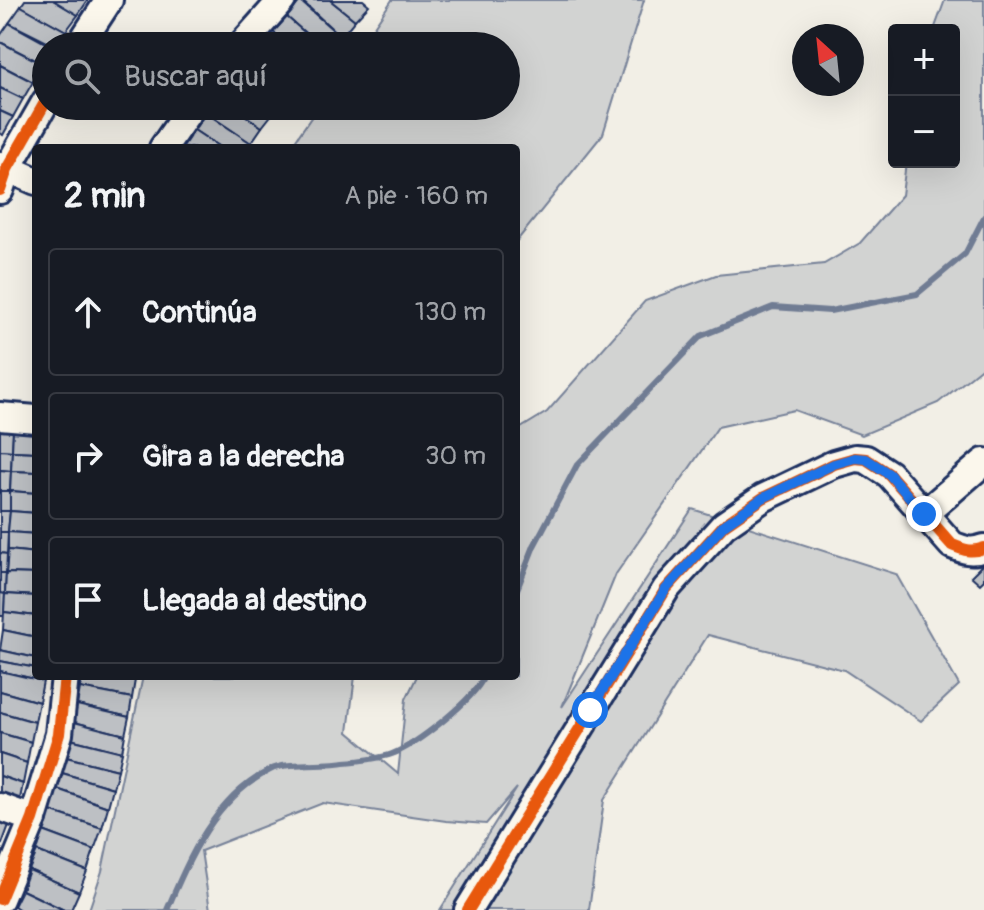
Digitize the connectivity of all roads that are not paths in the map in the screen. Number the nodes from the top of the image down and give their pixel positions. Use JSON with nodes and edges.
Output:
{"nodes":[{"id":1,"x":109,"y":0,"type":"edge"},
{"id":2,"x":282,"y":0,"type":"edge"},
{"id":3,"x":88,"y":32,"type":"edge"},
{"id":4,"x":253,"y":32,"type":"edge"},
{"id":5,"x":35,"y":120,"type":"edge"},
{"id":6,"x":182,"y":120,"type":"edge"},
{"id":7,"x":166,"y":144,"type":"edge"},
{"id":8,"x":2,"y":175,"type":"edge"},
{"id":9,"x":32,"y":180,"type":"edge"},
{"id":10,"x":0,"y":416,"type":"edge"},
{"id":11,"x":32,"y":419,"type":"edge"},
{"id":12,"x":984,"y":462,"type":"edge"},
{"id":13,"x":924,"y":514,"type":"junction"},
{"id":14,"x":984,"y":548,"type":"edge"},
{"id":15,"x":65,"y":680,"type":"edge"},
{"id":16,"x":0,"y":807,"type":"edge"},
{"id":17,"x":33,"y":819,"type":"junction"},
{"id":18,"x":0,"y":899,"type":"edge"},
{"id":19,"x":468,"y":910,"type":"edge"}],
"edges":[{"from":1,"to":3,"type":"street"},
{"from":2,"to":4,"type":"street"},
{"from":5,"to":8,"type":"street"},
{"from":6,"to":7,"type":"street"},
{"from":8,"to":9,"type":"street"},
{"from":10,"to":11,"type":"street"},
{"from":12,"to":13,"type":"street"},
{"from":13,"to":14,"type":"street"},
{"from":13,"to":19,"type":"street"},
{"from":15,"to":17,"type":"street"},
{"from":16,"to":17,"type":"street"},
{"from":17,"to":18,"type":"street"}]}
